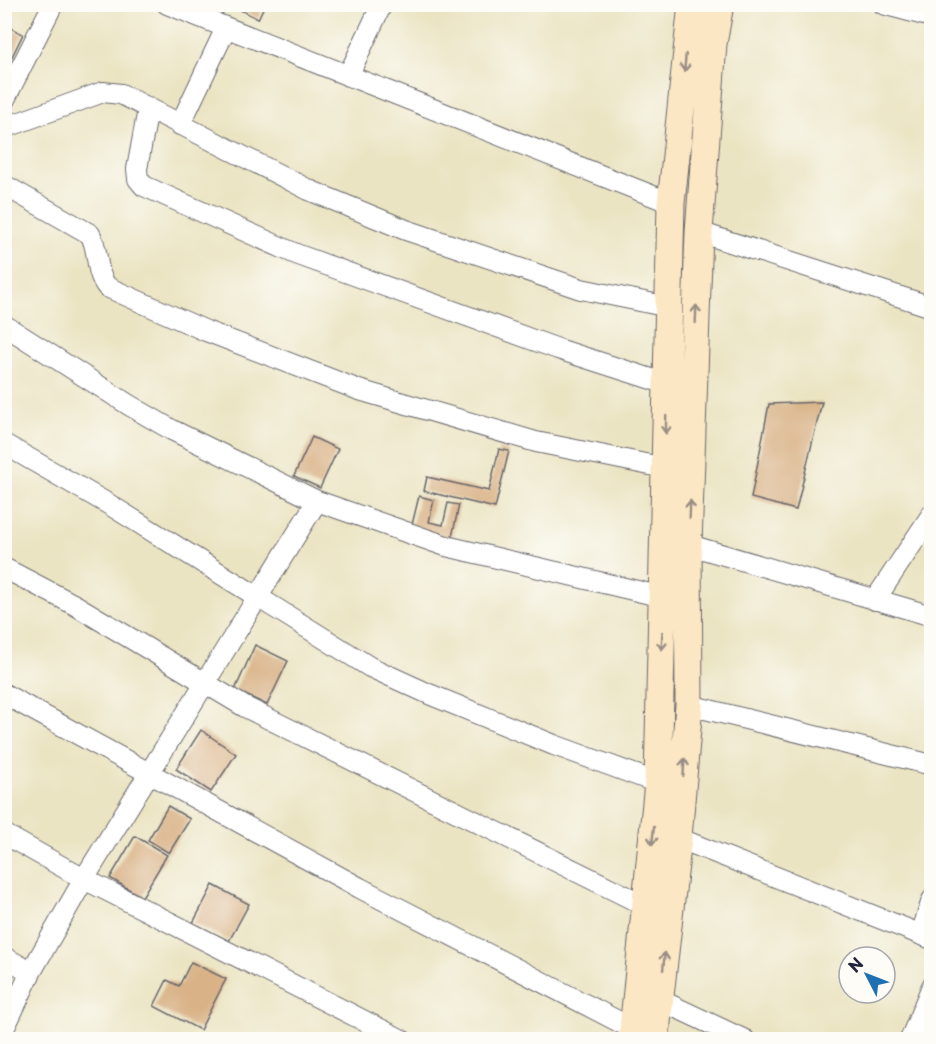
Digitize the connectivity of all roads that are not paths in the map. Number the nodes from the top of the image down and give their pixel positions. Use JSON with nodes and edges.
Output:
{"nodes":[{"id":1,"x":53,"y":4,"type":"edge"},
{"id":2,"x":167,"y":4,"type":"edge"},
{"id":3,"x":382,"y":4,"type":"edge"},
{"id":4,"x":692,"y":4,"type":"edge"},
{"id":5,"x":720,"y":4,"type":"edge"},
{"id":6,"x":883,"y":4,"type":"edge"},
{"id":7,"x":932,"y":16,"type":"edge"},
{"id":8,"x":226,"y":28,"type":"junction"},
{"id":9,"x":348,"y":76,"type":"junction"},
{"id":10,"x":4,"y":101,"type":"edge"},
{"id":11,"x":148,"y":109,"type":"junction"},
{"id":12,"x":180,"y":125,"type":"junction"},
{"id":13,"x":4,"y":128,"type":"edge"},
{"id":14,"x":4,"y":185,"type":"edge"},
{"id":15,"x":672,"y":203,"type":"junction"},
{"id":16,"x":699,"y":232,"type":"junction"},
{"id":17,"x":669,"y":307,"type":"junction"},
{"id":18,"x":932,"y":307,"type":"edge"},
{"id":19,"x":4,"y":325,"type":"edge"},
{"id":20,"x":667,"y":384,"type":"junction"},
{"id":21,"x":4,"y":444,"type":"edge"},
{"id":22,"x":665,"y":468,"type":"junction"},
{"id":23,"x":317,"y":501,"type":"junction"},
{"id":24,"x":932,"y":514,"type":"edge"},
{"id":25,"x":677,"y":541,"type":"junction"},
{"id":26,"x":4,"y":568,"type":"edge"},
{"id":27,"x":663,"y":597,"type":"junction"},
{"id":28,"x":258,"y":599,"type":"junction"},
{"id":29,"x":875,"y":600,"type":"junction"},
{"id":30,"x":932,"y":616,"type":"edge"},
{"id":31,"x":205,"y":685,"type":"junction"},
{"id":32,"x":4,"y":694,"type":"edge"},
{"id":33,"x":689,"y":705,"type":"junction"},
{"id":34,"x":932,"y":765,"type":"edge"},
{"id":35,"x":151,"y":772,"type":"junction"},
{"id":36,"x":658,"y":783,"type":"junction"},
{"id":37,"x":4,"y":834,"type":"edge"},
{"id":38,"x":678,"y":838,"type":"junction"},
{"id":39,"x":84,"y":879,"type":"junction"},
{"id":40,"x":932,"y":900,"type":"edge"},
{"id":41,"x":658,"y":909,"type":"junction"},
{"id":42,"x":926,"y":936,"type":"edge"},
{"id":43,"x":4,"y":957,"type":"edge"},
{"id":44,"x":32,"y":972,"type":"junction"},
{"id":45,"x":932,"y":986,"type":"edge"},
{"id":46,"x":660,"y":1000,"type":"junction"},
{"id":47,"x":926,"y":1014,"type":"edge"},
{"id":48,"x":4,"y":1029,"type":"edge"},
{"id":49,"x":640,"y":1036,"type":"edge"},
{"id":50,"x":398,"y":1039,"type":"edge"},
{"id":51,"x":745,"y":1040,"type":"edge"},
{"id":52,"x":910,"y":1040,"type":"edge"}],
"edges":[{"from":1,"to":10,"type":"street"},
{"from":2,"to":8,"type":"street"},
{"from":3,"to":9,"type":"street"},
{"from":4,"to":15,"type":"main road","one_way":true},
{"from":5,"to":16,"type":"main road"},
{"from":6,"to":7,"type":"street"},
{"from":8,"to":9,"type":"street"},
{"from":8,"to":12,"type":"street"},
{"from":9,"to":15,"type":"street"},
{"from":11,"to":12,"type":"street"},
{"from":11,"to":13,"type":"street"},
{"from":11,"to":20,"type":"street"},
{"from":12,"to":17,"type":"street"},
{"from":14,"to":22,"type":"street"},
{"from":15,"to":17,"type":"main road"},
{"from":16,"to":18,"type":"street"},
{"from":25,"to":16,"type":"main road","one_way":true},
{"from":17,"to":20,"type":"main road"},
{"from":19,"to":23,"type":"street"},
{"from":20,"to":22,"type":"main road","one_way":true},
{"from":21,"to":28,"type":"street"},
{"from":22,"to":25,"type":"main road"},
{"from":23,"to":27,"type":"street"},
{"from":23,"to":28,"type":"street"},
{"from":24,"to":29,"type":"street"},
{"from":25,"to":27,"type":"main road"},
{"from":25,"to":29,"type":"street"},
{"from":25,"to":33,"type":"main road"},
{"from":26,"to":31,"type":"street"},
{"from":27,"to":36,"type":"main road","one_way":true},
{"from":28,"to":31,"type":"street"},
{"from":28,"to":36,"type":"street"},
{"from":29,"to":30,"type":"street"},
{"from":31,"to":35,"type":"street"},
{"from":31,"to":41,"type":"street"},
{"from":32,"to":35,"type":"street"},
{"from":33,"to":34,"type":"street"},
{"from":38,"to":33,"type":"main road","one_way":true},
{"from":35,"to":39,"type":"street"},
{"from":35,"to":49,"type":"street"},
{"from":36,"to":41,"type":"main road","one_way":true},
{"from":37,"to":39,"type":"street"},
{"from":38,"to":41,"type":"main road"},
{"from":38,"to":42,"type":"street"},
{"from":39,"to":44,"type":"street"},
{"from":39,"to":50,"type":"street"},
{"from":40,"to":42,"type":"street"},
{"from":46,"to":41,"type":"main road","one_way":true},
{"from":41,"to":49,"type":"main road"},
{"from":43,"to":44,"type":"street"},
{"from":44,"to":48,"type":"street"},
{"from":45,"to":47,"type":"street"},
{"from":46,"to":49,"type":"main road"},
{"from":46,"to":51,"type":"street"},
{"from":47,"to":52,"type":"street"}]}
